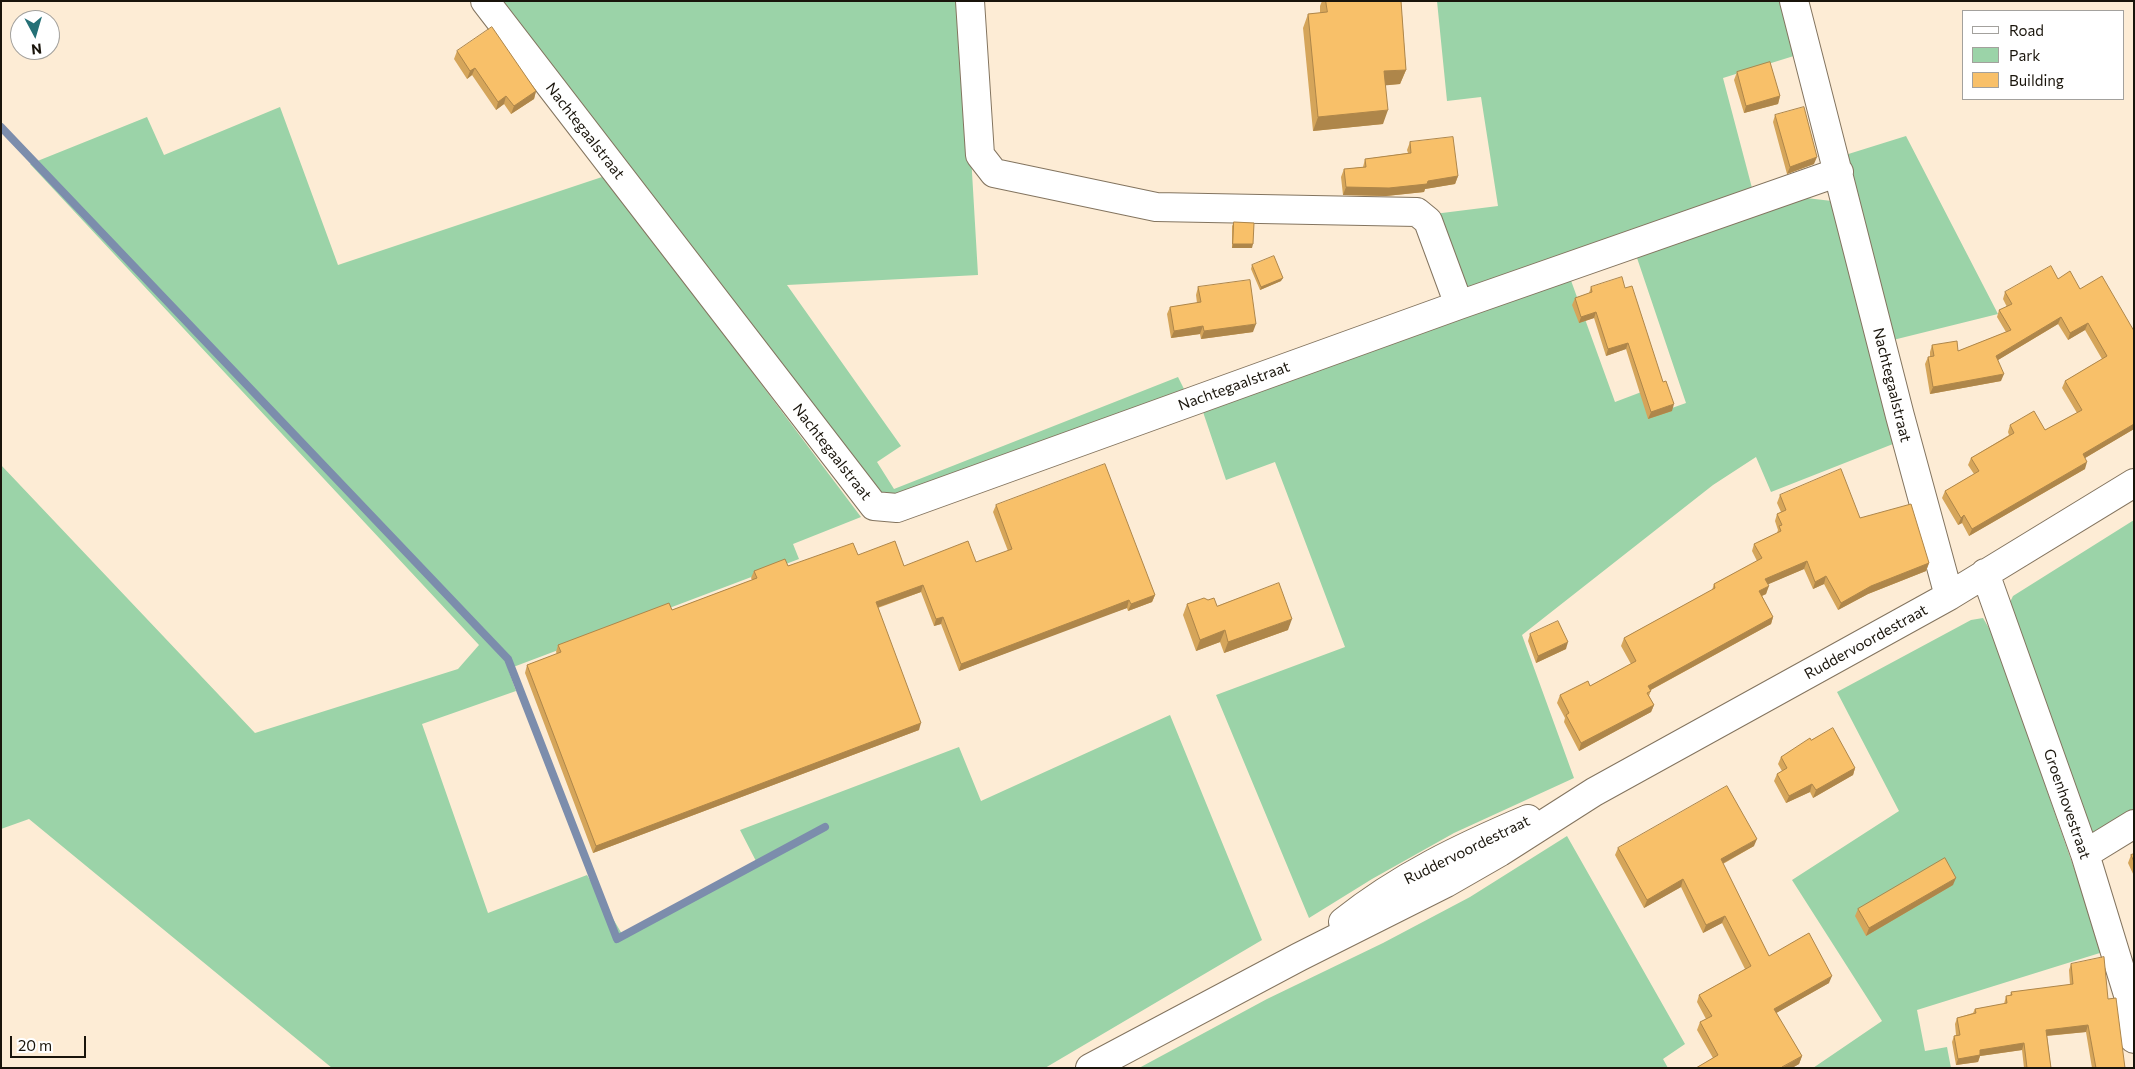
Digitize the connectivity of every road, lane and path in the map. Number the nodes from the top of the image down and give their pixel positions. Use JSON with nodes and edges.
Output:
{"nodes":[{"id":1,"x":485,"y":1,"type":"edge"},
{"id":2,"x":970,"y":1,"type":"edge"},
{"id":3,"x":1794,"y":1,"type":"edge"},
{"id":4,"x":1839,"y":172,"type":"junction"},
{"id":5,"x":1459,"y":305,"type":"junction"},
{"id":6,"x":2134,"y":483,"type":"edge"},
{"id":7,"x":1986,"y":573,"type":"junction"},
{"id":8,"x":1949,"y":596,"type":"junction"},
{"id":9,"x":2134,"y":824,"type":"edge"},
{"id":10,"x":2085,"y":854,"type":"junction"},
{"id":11,"x":2133,"y":1032,"type":"edge"},
{"id":12,"x":2134,"y":1039,"type":"edge"},
{"id":13,"x":1090,"y":1068,"type":"edge"}],
"edges":[{"from":1,"to":5,"type":"street","name":"Nachtegaalstraat"},
{"from":2,"to":5,"type":"street"},
{"from":3,"to":4,"type":"street","name":"Nachtegaalstraat"},
{"from":4,"to":5,"type":"street","name":"Nachtegaalstraat"},
{"from":4,"to":8,"type":"street","name":"Nachtegaalstraat"},
{"from":6,"to":7,"type":"street","name":"Ruddervoordestraat"},
{"from":7,"to":8,"type":"street","name":"Ruddervoordestraat"},
{"from":7,"to":10,"type":"street","name":"Groenhovestraat"},
{"from":8,"to":13,"type":"street","name":"Ruddervoordestraat"},
{"from":9,"to":10,"type":"street"},
{"from":10,"to":11,"type":"street","name":"Groenhovestraat"},
{"from":11,"to":12,"type":"street","name":"Groenhovestraat"}]}
